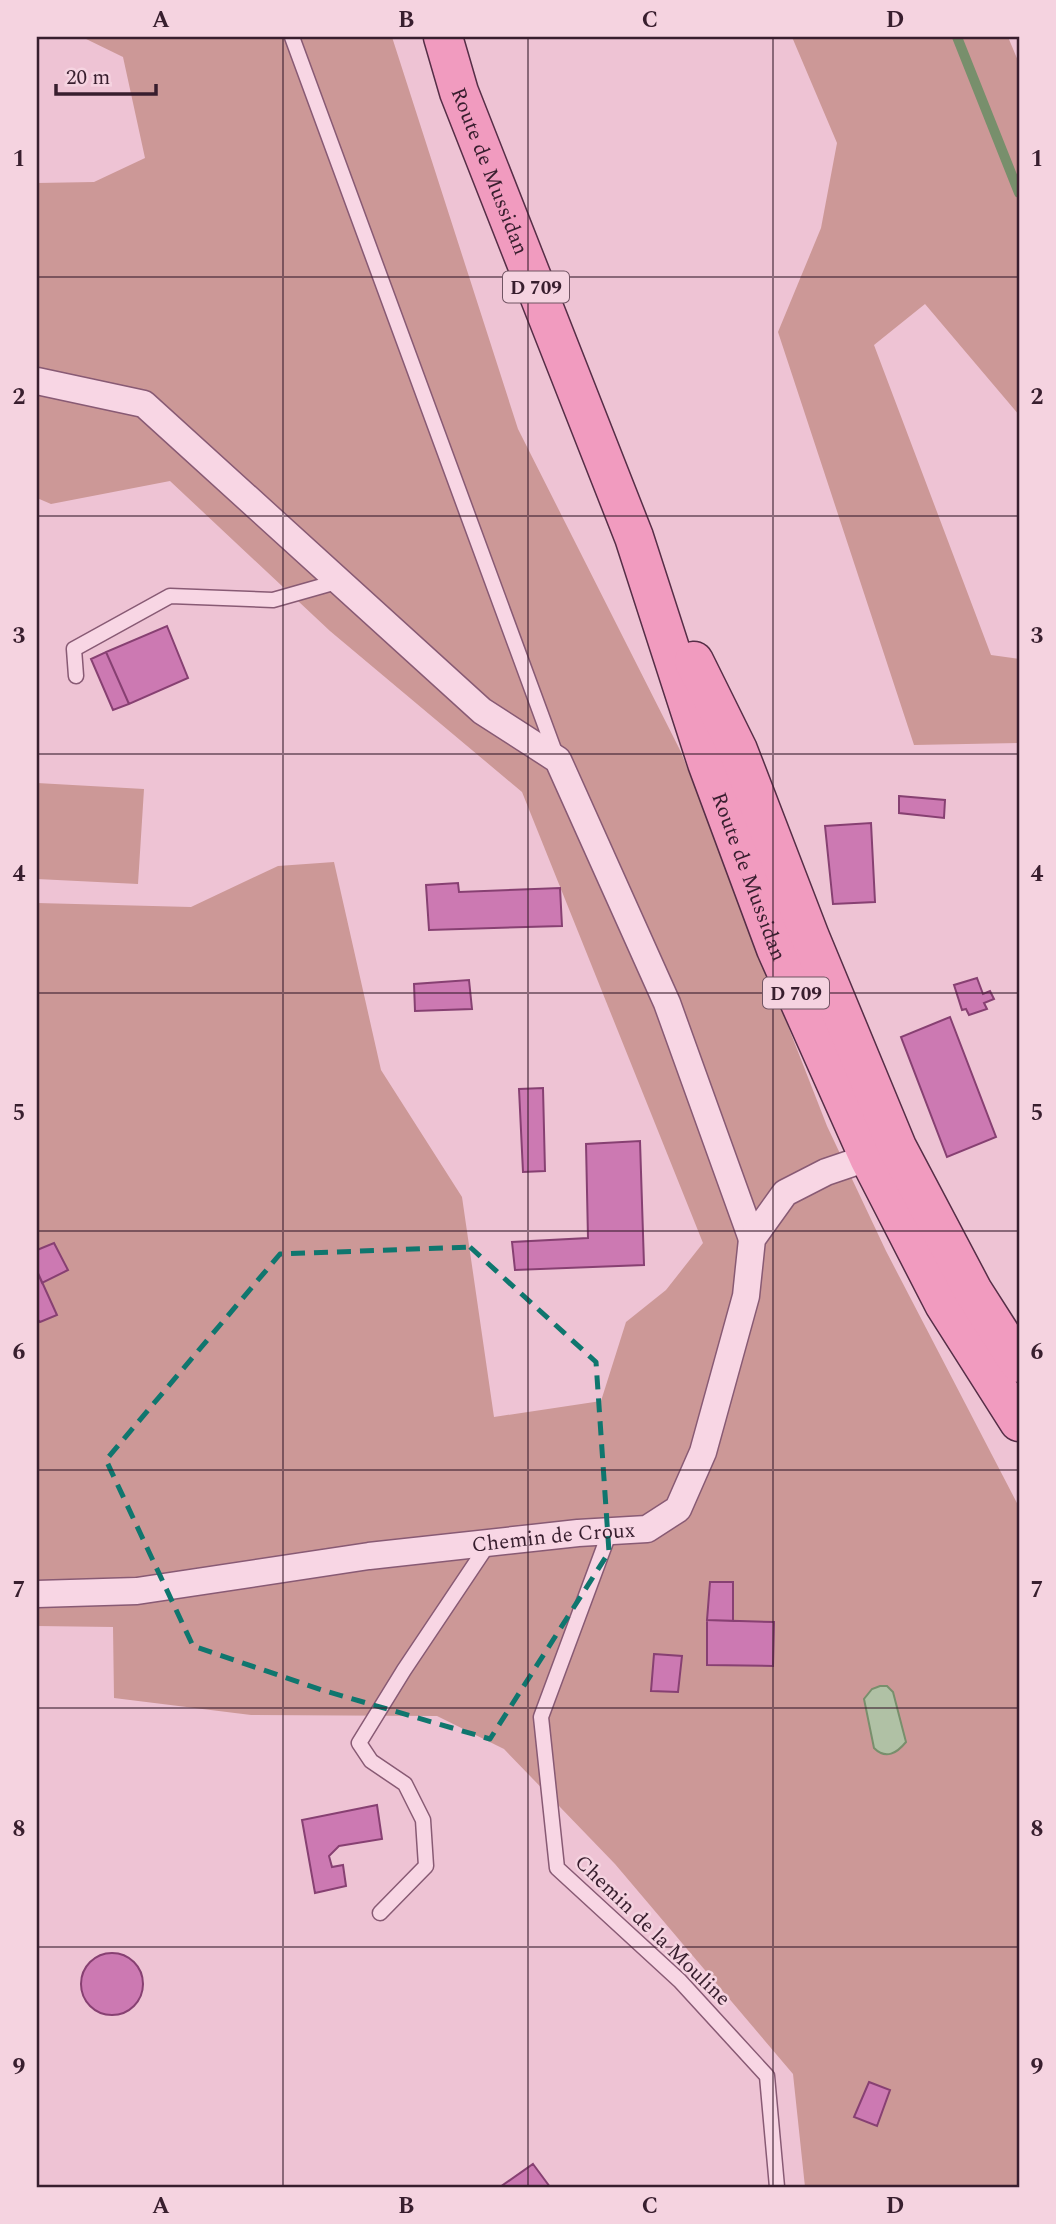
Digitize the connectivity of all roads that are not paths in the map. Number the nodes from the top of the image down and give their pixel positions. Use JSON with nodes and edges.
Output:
{"nodes":[{"id":1,"x":292,"y":37,"type":"edge"},
{"id":2,"x":443,"y":37,"type":"edge"},
{"id":3,"x":37,"y":381,"type":"edge"},
{"id":4,"x":340,"y":581,"type":"junction"},
{"id":5,"x":76,"y":676,"type":"dead end"},
{"id":6,"x":558,"y":760,"type":"junction"},
{"id":7,"x":883,"y":1152,"type":"junction"},
{"id":8,"x":752,"y":1239,"type":"junction"},
{"id":9,"x":1019,"y":1363,"type":"edge"},
{"id":10,"x":1019,"y":1422,"type":"edge"},
{"id":11,"x":610,"y":1531,"type":"junction"},
{"id":12,"x":488,"y":1543,"type":"junction"},
{"id":13,"x":37,"y":1594,"type":"edge"},
{"id":14,"x":380,"y":1913,"type":"dead end"},
{"id":15,"x":776,"y":2187,"type":"edge"}],
"edges":[{"from":1,"to":6,"type":"lane"},
{"from":2,"to":7,"type":"main road","name":"Route de Mussidan","number":"D 709"},
{"from":3,"to":4,"type":"street"},
{"from":4,"to":5,"type":"lane"},
{"from":4,"to":6,"type":"street"},
{"from":6,"to":8,"type":"street"},
{"from":7,"to":8,"type":"street","name":"Chemin de Croux"},
{"from":7,"to":9,"type":"main road","name":"Route de Mussidan","number":"D 709"},
{"from":7,"to":10,"type":"main road","name":"Route de Mussidan","number":"D 709"},
{"from":8,"to":11,"type":"street","name":"Chemin de Croux"},
{"from":11,"to":12,"type":"street","name":"Chemin de Croux"},
{"from":11,"to":15,"type":"lane","name":"Chemin de la Mouline"},
{"from":12,"to":13,"type":"street","name":"Chemin de Croux"},
{"from":12,"to":14,"type":"lane"}]}
